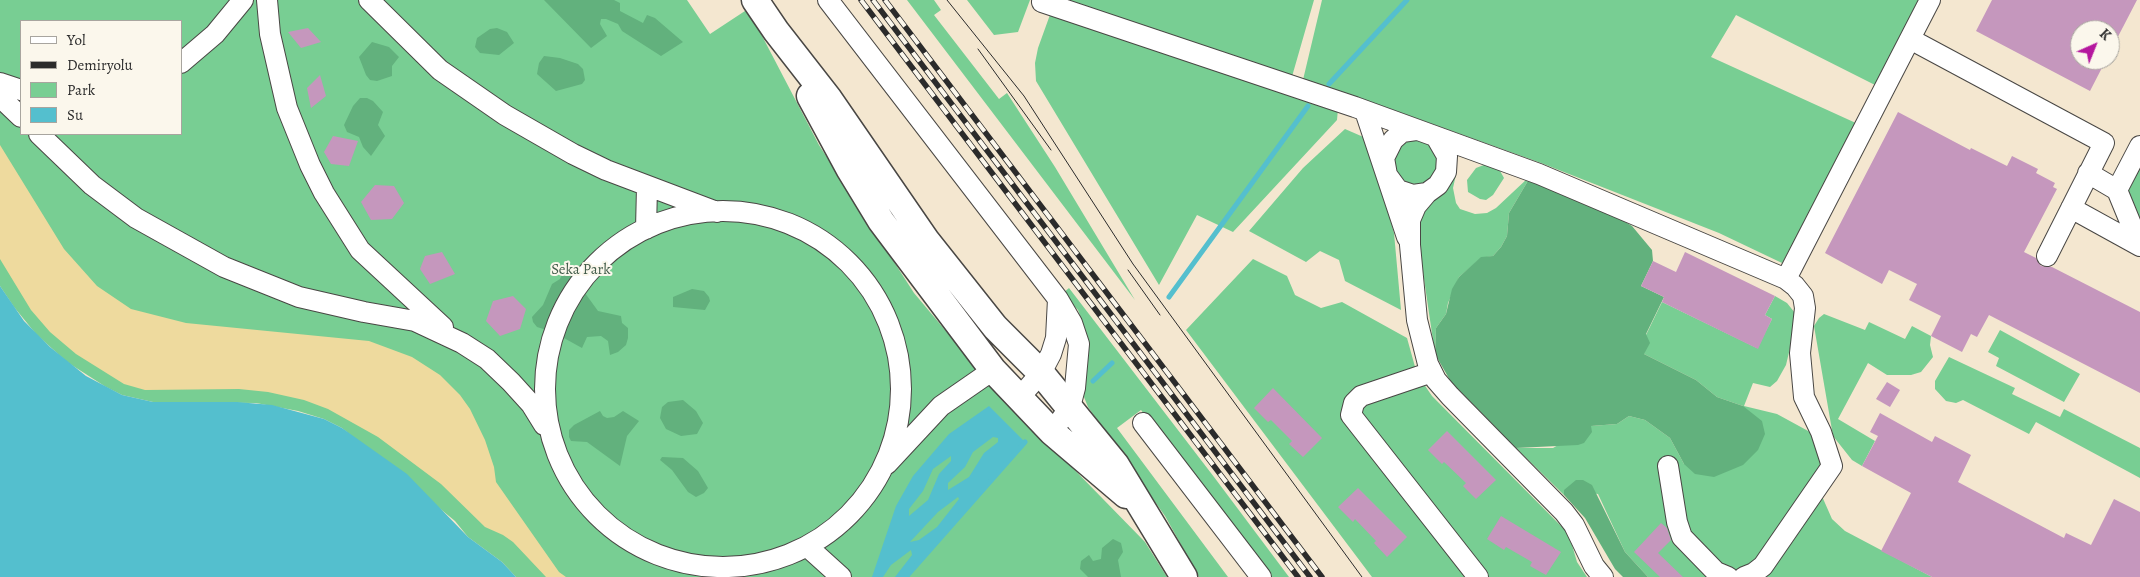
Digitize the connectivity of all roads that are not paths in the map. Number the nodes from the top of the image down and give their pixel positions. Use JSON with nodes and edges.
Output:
{"nodes":[{"id":1,"x":242,"y":0,"type":"edge"},
{"id":2,"x":268,"y":0,"type":"edge"},
{"id":3,"x":369,"y":0,"type":"edge"},
{"id":4,"x":755,"y":0,"type":"edge"},
{"id":5,"x":828,"y":0,"type":"edge"},
{"id":6,"x":1043,"y":0,"type":"edge"},
{"id":7,"x":1930,"y":0,"type":"edge"},
{"id":8,"x":776,"y":31,"type":"junction"},
{"id":9,"x":1910,"y":39,"type":"junction"},
{"id":10,"x":182,"y":62,"type":"edge"},
{"id":11,"x":0,"y":83,"type":"edge"},
{"id":12,"x":20,"y":90,"type":"edge"},
{"id":13,"x":0,"y":97,"type":"edge"},
{"id":14,"x":1365,"y":111,"type":"junction"},
{"id":15,"x":20,"y":116,"type":"edge"},
{"id":16,"x":1416,"y":130,"type":"junction"},
{"id":17,"x":39,"y":135,"type":"edge"},
{"id":18,"x":1436,"y":137,"type":"junction"},
{"id":19,"x":2140,"y":146,"type":"edge"},
{"id":20,"x":2088,"y":173,"type":"junction"},
{"id":21,"x":1387,"y":176,"type":"junction"},
{"id":22,"x":647,"y":187,"type":"junction"},
{"id":23,"x":2117,"y":190,"type":"junction"},
{"id":24,"x":1427,"y":193,"type":"junction"},
{"id":25,"x":2071,"y":208,"type":"junction"},
{"id":26,"x":724,"y":214,"type":"junction"},
{"id":27,"x":646,"y":229,"type":"junction"},
{"id":28,"x":1410,"y":244,"type":"junction"},
{"id":29,"x":2140,"y":246,"type":"edge"},
{"id":30,"x":2047,"y":256,"type":"dead end"},
{"id":31,"x":1786,"y":279,"type":"junction"},
{"id":32,"x":1058,"y":299,"type":"junction"},
{"id":33,"x":462,"y":343,"type":"junction"},
{"id":34,"x":993,"y":370,"type":"junction"},
{"id":35,"x":1432,"y":372,"type":"junction"},
{"id":36,"x":1041,"y":373,"type":"junction"},
{"id":37,"x":1019,"y":398,"type":"junction"},
{"id":38,"x":1070,"y":408,"type":"junction"},
{"id":39,"x":1143,"y":423,"type":"dead end"},
{"id":40,"x":1052,"y":432,"type":"junction"},
{"id":41,"x":550,"y":435,"type":"junction"},
{"id":42,"x":1668,"y":466,"type":"dead end"},
{"id":43,"x":879,"y":472,"type":"junction"},
{"id":44,"x":1148,"y":514,"type":"junction"},
{"id":45,"x":809,"y":548,"type":"junction"},
{"id":46,"x":841,"y":577,"type":"edge"},
{"id":47,"x":1184,"y":577,"type":"edge"},
{"id":48,"x":1261,"y":577,"type":"edge"},
{"id":49,"x":1478,"y":577,"type":"edge"},
{"id":50,"x":1602,"y":577,"type":"edge"},
{"id":51,"x":1728,"y":577,"type":"edge"},
{"id":52,"x":1744,"y":577,"type":"edge"}],
"edges":[{"from":1,"to":10,"type":"street"},
{"from":2,"to":33,"type":"street"},
{"from":3,"to":22,"type":"street"},
{"from":4,"to":8,"type":"main road"},
{"from":5,"to":32,"type":"street"},
{"from":6,"to":14,"type":"street"},
{"from":7,"to":9,"type":"street"},
{"from":8,"to":34,"type":"main road"},
{"from":8,"to":36,"type":"main road"},
{"from":9,"to":20,"type":"street"},
{"from":9,"to":31,"type":"street"},
{"from":11,"to":12,"type":"street"},
{"from":13,"to":15,"type":"street"},
{"from":14,"to":16,"type":"street"},
{"from":14,"to":21,"type":"street"},
{"from":16,"to":18,"type":"street"},
{"from":16,"to":21,"type":"street"},
{"from":17,"to":33,"type":"street"},
{"from":18,"to":24,"type":"street"},
{"from":18,"to":31,"type":"street"},
{"from":19,"to":23,"type":"street"},
{"from":20,"to":23,"type":"street"},
{"from":20,"to":25,"type":"street"},
{"from":21,"to":24,"type":"street"},
{"from":21,"to":28,"type":"street"},
{"from":22,"to":26,"type":"street"},
{"from":22,"to":27,"type":"street"},
{"from":23,"to":29,"type":"street"},
{"from":24,"to":28,"type":"street"},
{"from":25,"to":29,"type":"street"},
{"from":25,"to":30,"type":"street"},
{"from":26,"to":27,"type":"street"},
{"from":26,"to":43,"type":"street"},
{"from":27,"to":41,"type":"street"},
{"from":28,"to":35,"type":"street"},
{"from":31,"to":52,"type":"street"},
{"from":32,"to":36,"type":"street"},
{"from":32,"to":38,"type":"street"},
{"from":33,"to":41,"type":"street"},
{"from":34,"to":37,"type":"main road"},
{"from":34,"to":43,"type":"street"},
{"from":35,"to":49,"type":"street"},
{"from":35,"to":50,"type":"street"},
{"from":36,"to":37,"type":"street"},
{"from":36,"to":38,"type":"main road"},
{"from":37,"to":40,"type":"main road"},
{"from":38,"to":40,"type":"street"},
{"from":38,"to":44,"type":"main road"},
{"from":39,"to":48,"type":"street"},
{"from":40,"to":44,"type":"main road"},
{"from":41,"to":45,"type":"street"},
{"from":42,"to":51,"type":"street"},
{"from":43,"to":45,"type":"street"},
{"from":44,"to":47,"type":"main road"},
{"from":45,"to":46,"type":"street"}]}
